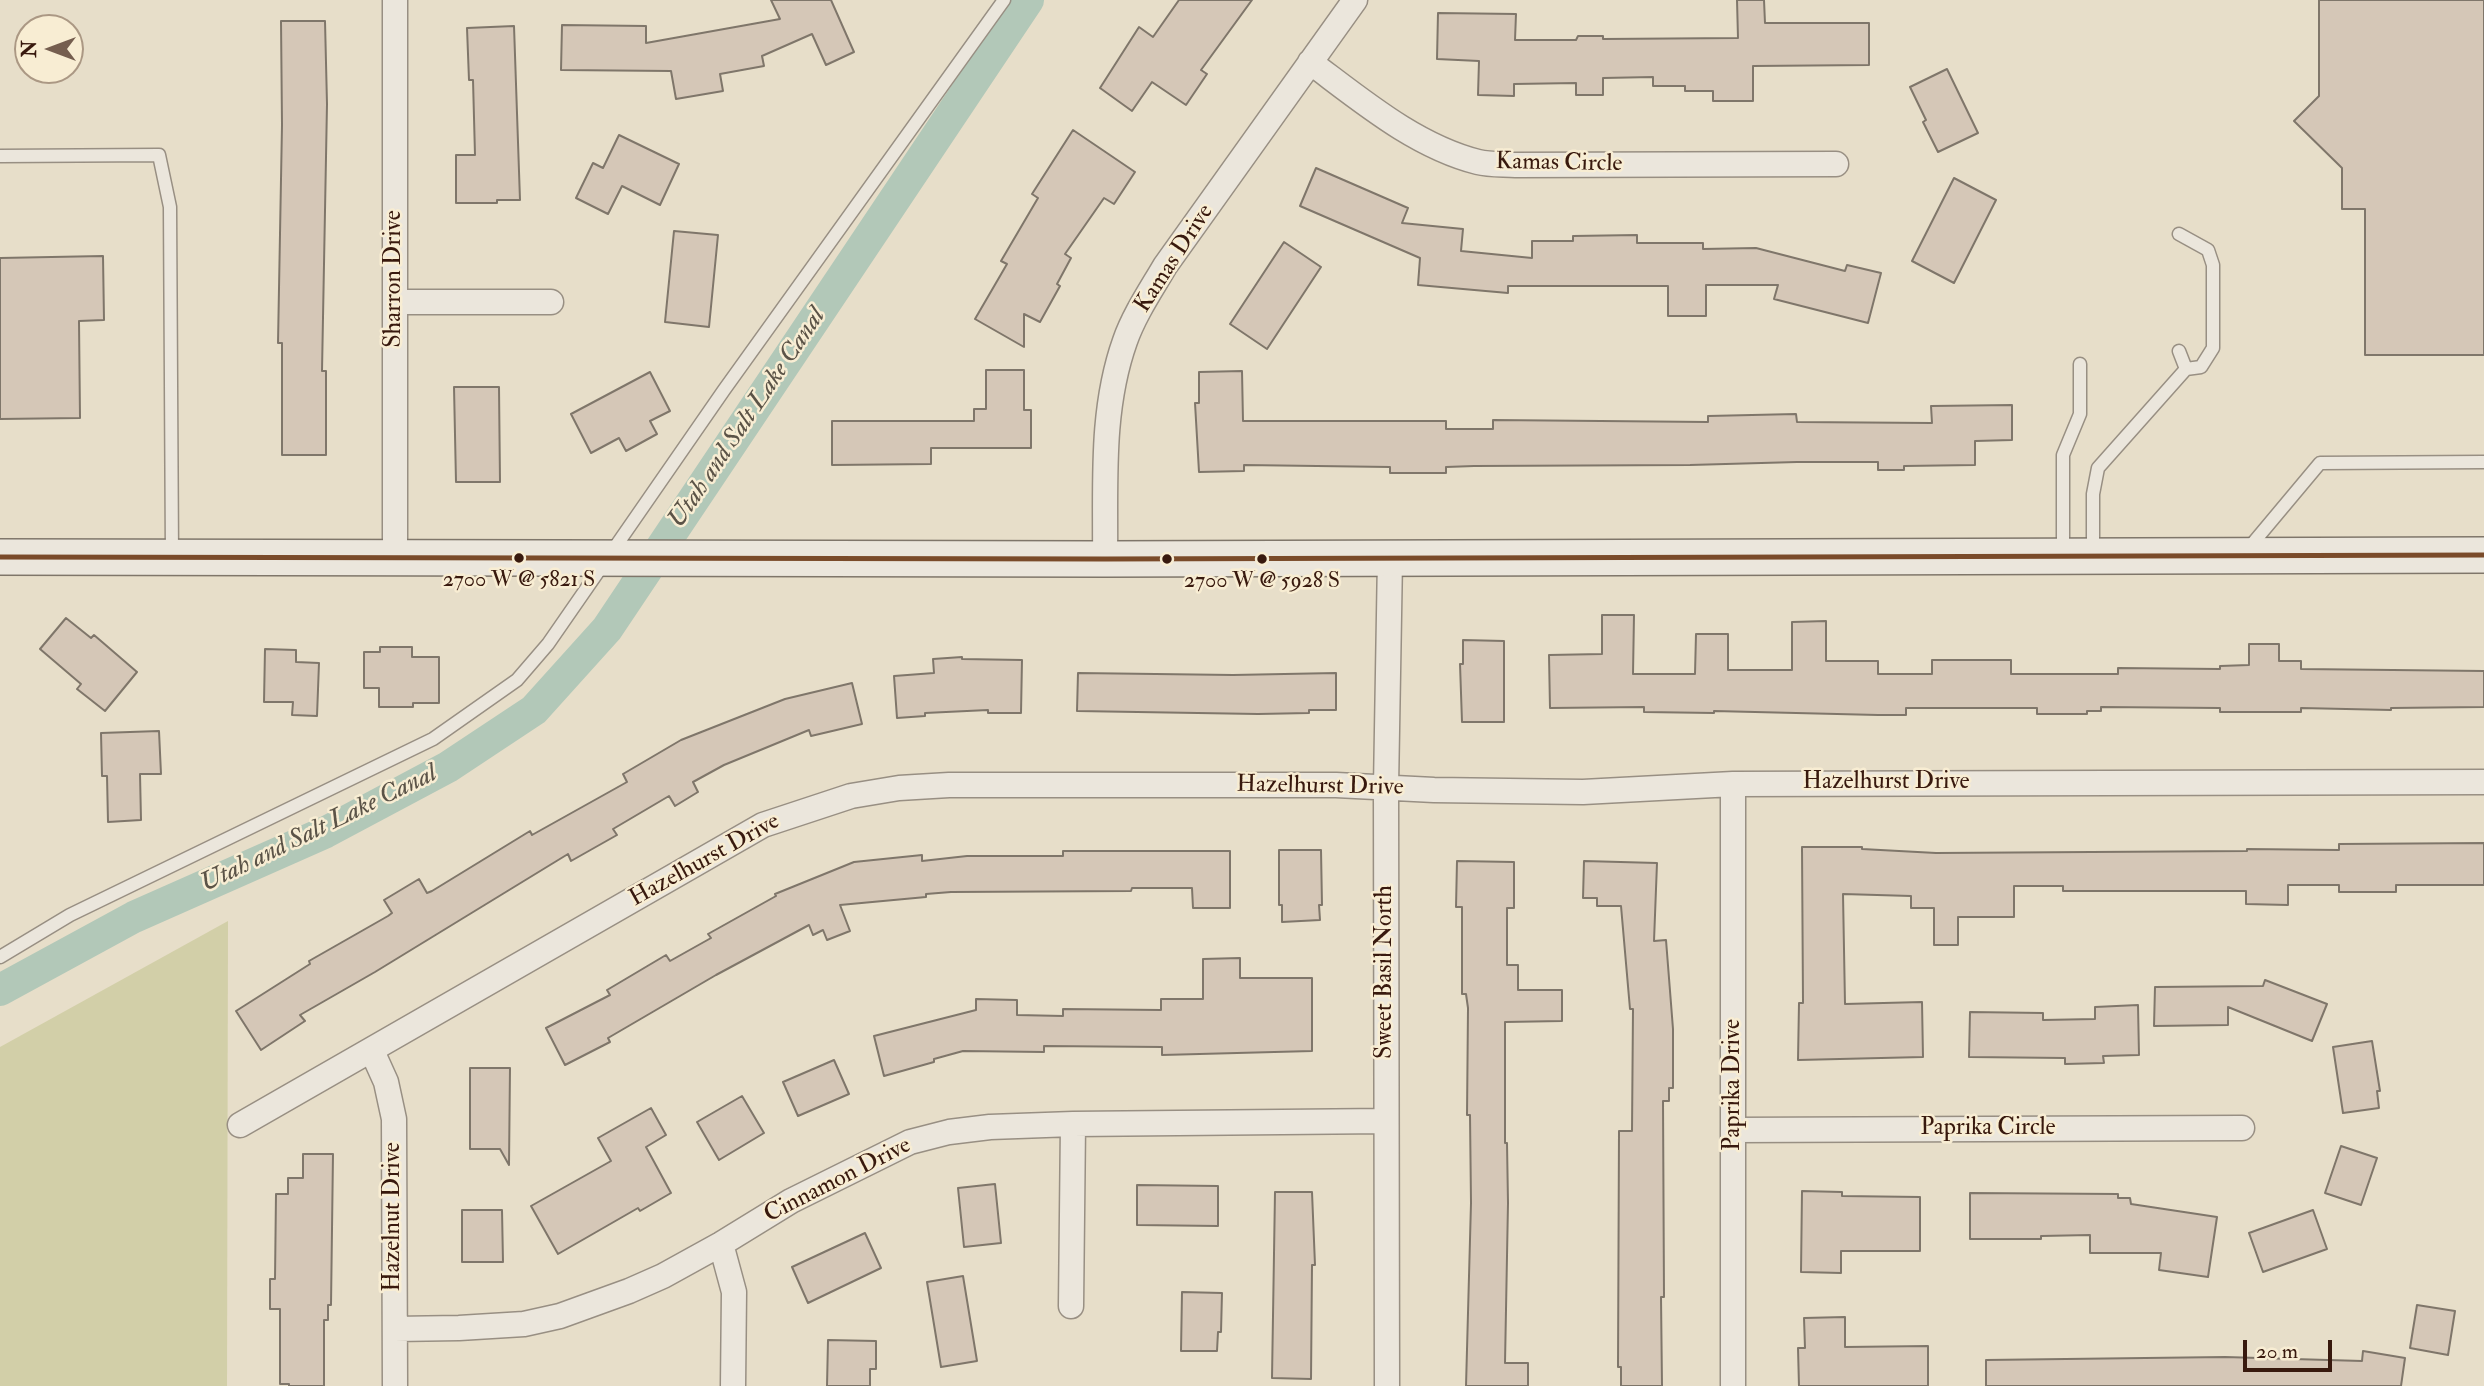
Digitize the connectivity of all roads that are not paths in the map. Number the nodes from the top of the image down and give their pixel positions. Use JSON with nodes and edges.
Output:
{"nodes":[{"id":1,"x":395,"y":0,"type":"edge"},
{"id":2,"x":1004,"y":0,"type":"edge"},
{"id":3,"x":1355,"y":0,"type":"edge"},
{"id":4,"x":1310,"y":62,"type":"junction"},
{"id":5,"x":0,"y":156,"type":"edge"},
{"id":6,"x":1836,"y":164,"type":"dead end"},
{"id":7,"x":2179,"y":233,"type":"dead end"},
{"id":8,"x":395,"y":302,"type":"junction"},
{"id":9,"x":551,"y":302,"type":"dead end"},
{"id":10,"x":2179,"y":351,"type":"dead end"},
{"id":11,"x":2080,"y":364,"type":"dead end"},
{"id":12,"x":2186,"y":369,"type":"junction"},
{"id":13,"x":2484,"y":462,"type":"edge"},
{"id":14,"x":2484,"y":555,"type":"edge"},
{"id":15,"x":2242,"y":556,"type":"junction"},
{"id":16,"x":0,"y":557,"type":"edge"},
{"id":17,"x":172,"y":557,"type":"junction"},
{"id":18,"x":395,"y":557,"type":"junction"},
{"id":19,"x":2078,"y":557,"type":"junction"},
{"id":20,"x":1390,"y":558,"type":"junction"},
{"id":21,"x":606,"y":559,"type":"junction"},
{"id":22,"x":1105,"y":559,"type":"junction"},
{"id":23,"x":2484,"y":782,"type":"edge"},
{"id":24,"x":1733,"y":784,"type":"junction"},
{"id":25,"x":1386,"y":787,"type":"junction"},
{"id":26,"x":0,"y":957,"type":"edge"},
{"id":27,"x":372,"y":1051,"type":"junction"},
{"id":28,"x":1386,"y":1121,"type":"junction"},
{"id":29,"x":1073,"y":1124,"type":"junction"},
{"id":30,"x":240,"y":1125,"type":"dead end"},
{"id":31,"x":2242,"y":1128,"type":"dead end"},
{"id":32,"x":1734,"y":1130,"type":"junction"},
{"id":33,"x":721,"y":1244,"type":"junction"},
{"id":34,"x":1071,"y":1306,"type":"dead end"},
{"id":35,"x":395,"y":1329,"type":"junction"},
{"id":36,"x":395,"y":1386,"type":"edge"},
{"id":37,"x":733,"y":1386,"type":"edge"},
{"id":38,"x":1387,"y":1386,"type":"edge"},
{"id":39,"x":1733,"y":1386,"type":"edge"}],
"edges":[{"from":1,"to":8,"type":"street","name":"Sharron Drive"},
{"from":2,"to":21,"type":"lane"},
{"from":3,"to":4,"type":"street","name":"Kamas Drive"},
{"from":4,"to":6,"type":"street","name":"Kamas Circle"},
{"from":4,"to":22,"type":"street","name":"Kamas Drive"},
{"from":5,"to":17,"type":"lane"},
{"from":7,"to":12,"type":"lane"},
{"from":8,"to":9,"type":"street"},
{"from":8,"to":18,"type":"street","name":"Sharron Drive"},
{"from":10,"to":12,"type":"lane"},
{"from":11,"to":19,"type":"lane"},
{"from":12,"to":19,"type":"lane"},
{"from":13,"to":15,"type":"lane"},
{"from":14,"to":15,"type":"main road"},
{"from":15,"to":19,"type":"main road"},
{"from":16,"to":17,"type":"main road"},
{"from":17,"to":18,"type":"main road"},
{"from":18,"to":21,"type":"main road"},
{"from":19,"to":20,"type":"main road"},
{"from":20,"to":22,"type":"main road"},
{"from":20,"to":25,"type":"street","name":"Sweet Basil North"},
{"from":21,"to":22,"type":"main road"},
{"from":21,"to":26,"type":"lane"},
{"from":23,"to":24,"type":"street","name":"Hazelhurst Drive"},
{"from":24,"to":25,"type":"street","name":"Hazelhurst Drive"},
{"from":24,"to":32,"type":"street","name":"Paprika Drive"},
{"from":25,"to":27,"type":"street","name":"Hazelhurst Drive"},
{"from":25,"to":28,"type":"street","name":"Sweet Basil North"},
{"from":27,"to":30,"type":"street","name":"Hazelhurst Drive"},
{"from":27,"to":35,"type":"street","name":"Hazelnut Drive"},
{"from":28,"to":29,"type":"street","name":"Cinnamon Drive"},
{"from":28,"to":38,"type":"street","name":"Sweet Basil North"},
{"from":29,"to":33,"type":"street","name":"Cinnamon Drive"},
{"from":29,"to":34,"type":"street"},
{"from":31,"to":32,"type":"street","name":"Paprika Circle"},
{"from":32,"to":39,"type":"street","name":"Paprika Drive"},
{"from":33,"to":35,"type":"street","name":"Cinnamon Drive"},
{"from":33,"to":37,"type":"street"},
{"from":35,"to":36,"type":"street","name":"Hazelnut Drive"}]}
